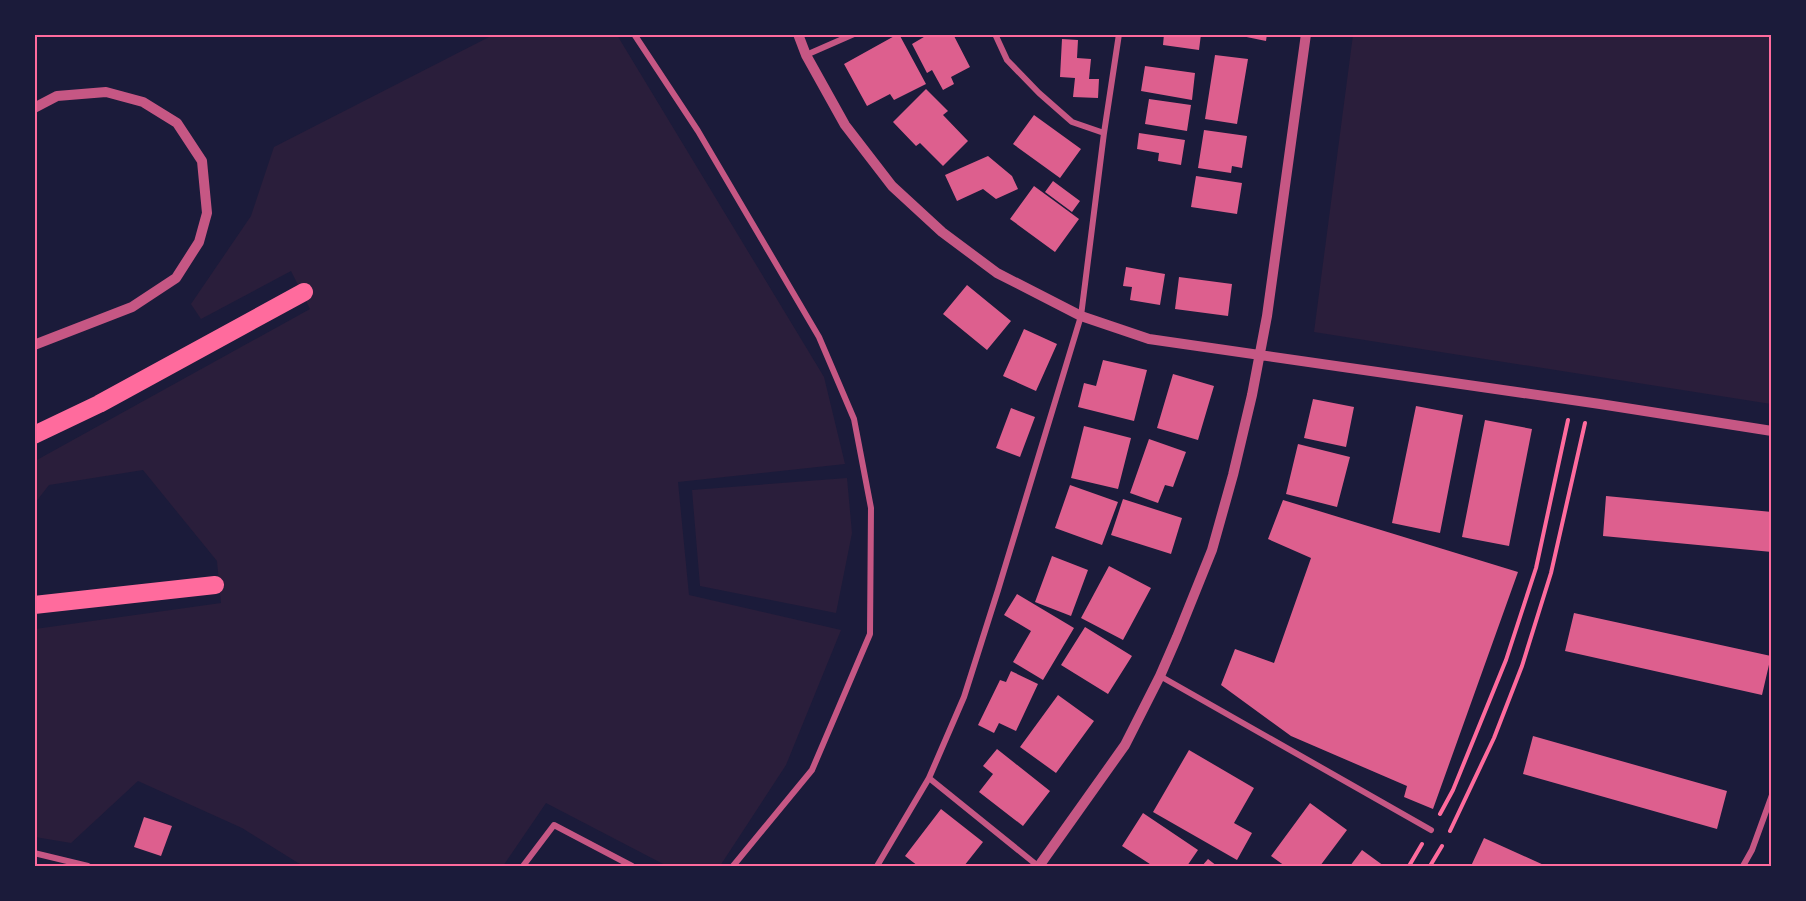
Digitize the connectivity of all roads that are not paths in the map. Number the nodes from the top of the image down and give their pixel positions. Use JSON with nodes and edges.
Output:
{"nodes":[{"id":1,"x":634,"y":34,"type":"edge"},
{"id":2,"x":798,"y":34,"type":"edge"},
{"id":3,"x":854,"y":34,"type":"edge"},
{"id":4,"x":994,"y":34,"type":"edge"},
{"id":5,"x":1119,"y":34,"type":"edge"},
{"id":6,"x":1306,"y":34,"type":"edge"},
{"id":7,"x":806,"y":55,"type":"junction"},
{"id":8,"x":34,"y":108,"type":"edge"},
{"id":9,"x":1104,"y":133,"type":"junction"},
{"id":10,"x":304,"y":292,"type":"dead end"},
{"id":11,"x":1081,"y":316,"type":"junction"},
{"id":12,"x":34,"y":345,"type":"edge"},
{"id":13,"x":1260,"y":356,"type":"junction"},
{"id":14,"x":99,"y":404,"type":"junction"},
{"id":15,"x":1772,"y":430,"type":"edge"},
{"id":16,"x":34,"y":431,"type":"edge"},
{"id":17,"x":34,"y":435,"type":"edge"},
{"id":18,"x":215,"y":585,"type":"dead end"},
{"id":19,"x":34,"y":605,"type":"edge"},
{"id":20,"x":1160,"y":676,"type":"junction"},
{"id":21,"x":928,"y":778,"type":"junction"},
{"id":22,"x":1772,"y":795,"type":"edge"},
{"id":23,"x":1431,"y":830,"type":"road end"},
{"id":24,"x":34,"y":853,"type":"edge"},
{"id":25,"x":88,"y":867,"type":"edge"},
{"id":26,"x":524,"y":867,"type":"edge"},
{"id":27,"x":632,"y":867,"type":"edge"},
{"id":28,"x":733,"y":867,"type":"edge"},
{"id":29,"x":877,"y":867,"type":"edge"},
{"id":30,"x":1039,"y":867,"type":"edge"},
{"id":31,"x":1743,"y":867,"type":"edge"}],
"edges":[{"from":1,"to":28,"type":"street"},
{"from":2,"to":7,"type":"street"},
{"from":3,"to":7,"type":"street"},
{"from":4,"to":9,"type":"street"},
{"from":5,"to":9,"type":"street"},
{"from":6,"to":13,"type":"street"},
{"from":7,"to":11,"type":"street"},
{"from":8,"to":12,"type":"street"},
{"from":9,"to":11,"type":"street"},
{"from":10,"to":14,"type":"highway"},
{"from":11,"to":13,"type":"street"},
{"from":11,"to":21,"type":"street"},
{"from":13,"to":15,"type":"street"},
{"from":13,"to":20,"type":"street"},
{"from":14,"to":16,"type":"highway"},
{"from":14,"to":17,"type":"highway"},
{"from":18,"to":19,"type":"highway"},
{"from":20,"to":23,"type":"street"},
{"from":20,"to":30,"type":"street"},
{"from":21,"to":29,"type":"street"},
{"from":21,"to":30,"type":"street"},
{"from":22,"to":31,"type":"street"},
{"from":24,"to":25,"type":"street"},
{"from":26,"to":27,"type":"street"}]}
